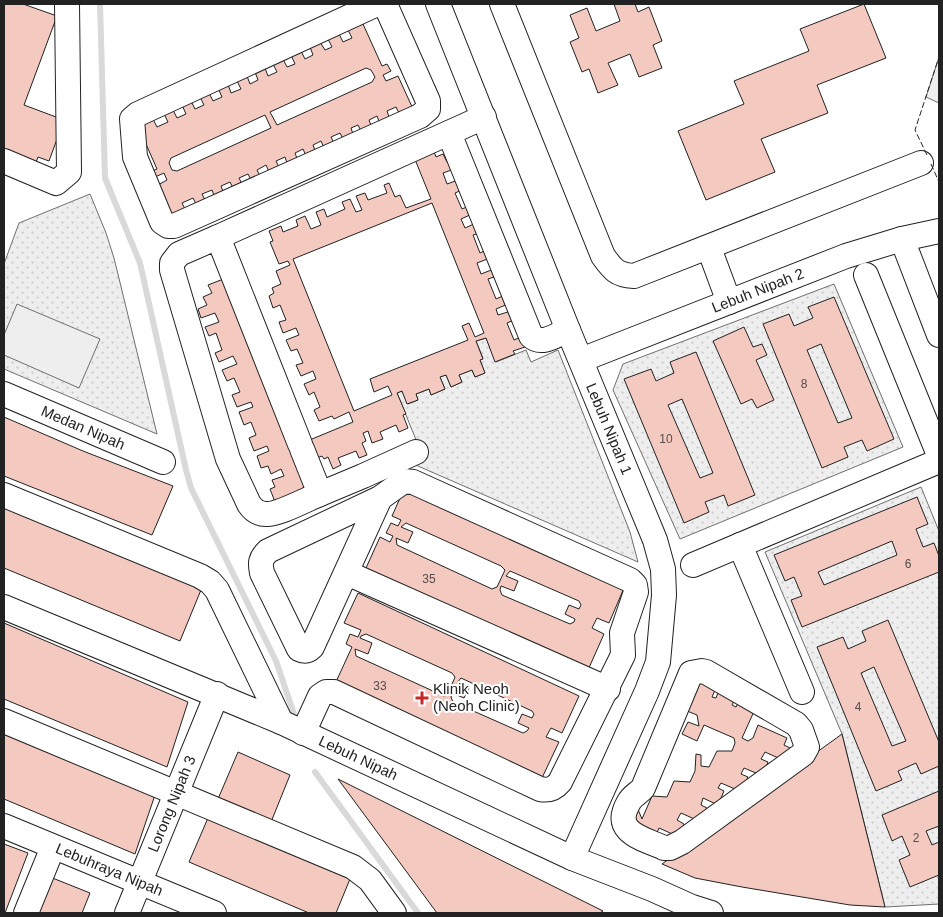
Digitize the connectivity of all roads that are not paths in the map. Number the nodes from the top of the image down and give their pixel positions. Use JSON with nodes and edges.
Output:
{"nodes":[{"id":1,"x":67,"y":4,"type":"edge"},
{"id":2,"x":377,"y":4,"type":"edge"},
{"id":3,"x":385,"y":4,"type":"edge"},
{"id":4,"x":438,"y":4,"type":"edge"},
{"id":5,"x":502,"y":4,"type":"edge"},
{"id":6,"x":484,"y":117,"type":"junction"},
{"id":7,"x":449,"y":133,"type":"junction"},
{"id":8,"x":4,"y":161,"type":"edge"},
{"id":9,"x":921,"y":163,"type":"dead end"},
{"id":10,"x":939,"y":231,"type":"edge"},
{"id":11,"x":218,"y":237,"type":"junction"},
{"id":12,"x":902,"y":239,"type":"junction"},
{"id":13,"x":708,"y":248,"type":"junction"},
{"id":14,"x":866,"y":275,"type":"dead end"},
{"id":15,"x":729,"y":302,"type":"junction"},
{"id":16,"x":568,"y":330,"type":"junction"},
{"id":17,"x":939,"y":335,"type":"edge"},
{"id":18,"x":581,"y":360,"type":"junction"},
{"id":19,"x":4,"y":394,"type":"edge"},
{"id":20,"x":416,"y":452,"type":"dead end"},
{"id":21,"x":939,"y":455,"type":"edge"},
{"id":22,"x":939,"y":461,"type":"edge"},
{"id":23,"x":163,"y":462,"type":"dead end"},
{"id":24,"x":320,"y":494,"type":"junction"},
{"id":25,"x":4,"y":495,"type":"edge"},
{"id":26,"x":380,"y":498,"type":"junction"},
{"id":27,"x":740,"y":545,"type":"junction"},
{"id":28,"x":693,"y":565,"type":"dead end"},
{"id":29,"x":347,"y":573,"type":"junction"},
{"id":30,"x":4,"y":607,"type":"edge"},
{"id":31,"x":623,"y":655,"type":"junction"},
{"id":32,"x":657,"y":664,"type":"junction"},
{"id":33,"x":691,"y":673,"type":"junction"},
{"id":34,"x":608,"y":689,"type":"junction"},
{"id":35,"x":802,"y":692,"type":"dead end"},
{"id":36,"x":217,"y":694,"type":"junction"},
{"id":37,"x":4,"y":721,"type":"edge"},
{"id":38,"x":281,"y":722,"type":"junction"},
{"id":39,"x":303,"y":733,"type":"junction"},
{"id":40,"x":176,"y":793,"type":"junction"},
{"id":41,"x":4,"y":826,"type":"edge"},
{"id":42,"x":53,"y":847,"type":"junction"},
{"id":43,"x":572,"y":858,"type":"junction"},
{"id":44,"x":139,"y":883,"type":"junction"},
{"id":45,"x":26,"y":913,"type":"edge"},
{"id":46,"x":127,"y":913,"type":"edge"},
{"id":47,"x":214,"y":913,"type":"edge"},
{"id":48,"x":394,"y":913,"type":"edge"},
{"id":49,"x":710,"y":913,"type":"edge"}],
"edges":[{"from":1,"to":8,"type":"street"},
{"from":2,"to":3,"type":"street"},
{"from":4,"to":6,"type":"street","name":"Lebuh Nipah 1"},
{"from":5,"to":13,"type":"street"},
{"from":6,"to":7,"type":"street"},
{"from":6,"to":16,"type":"street","name":"Lebuh Nipah 1"},
{"from":7,"to":11,"type":"street"},
{"from":7,"to":16,"type":"street"},
{"from":9,"to":13,"type":"street"},
{"from":10,"to":12,"type":"street","name":"Lebuh Nipah 2"},
{"from":11,"to":24,"type":"street"},
{"from":11,"to":24,"type":"street"},
{"from":12,"to":15,"type":"street","name":"Lebuh Nipah 2"},
{"from":12,"to":17,"type":"street"},
{"from":13,"to":15,"type":"street"},
{"from":14,"to":21,"type":"street"},
{"from":15,"to":18,"type":"street","name":"Lebuh Nipah 2"},
{"from":16,"to":18,"type":"street","name":"Lebuh Nipah 1"},
{"from":18,"to":32,"type":"street","name":"Lebuh Nipah 1"},
{"from":19,"to":23,"type":"street","name":"Medan Nipah"},
{"from":20,"to":24,"type":"street"},
{"from":22,"to":27,"type":"street"},
{"from":25,"to":38,"type":"street"},
{"from":26,"to":29,"type":"street"},
{"from":26,"to":29,"type":"street"},
{"from":26,"to":31,"type":"street"},
{"from":27,"to":28,"type":"street"},
{"from":27,"to":35,"type":"street"},
{"from":29,"to":34,"type":"street"},
{"from":30,"to":36,"type":"street","name":"Lebuh Nipah"},
{"from":31,"to":32,"type":"street"},
{"from":31,"to":34,"type":"street"},
{"from":32,"to":33,"type":"street"},
{"from":32,"to":43,"type":"street","name":"Lebuh Nipah 1"},
{"from":33,"to":33,"type":"street"},
{"from":34,"to":39,"type":"street"},
{"from":36,"to":38,"type":"street","name":"Lebuh Nipah"},
{"from":36,"to":40,"type":"street","name":"Lorong Nipah 3"},
{"from":37,"to":40,"type":"street"},
{"from":38,"to":39,"type":"street","name":"Lebuh Nipah"},
{"from":39,"to":43,"type":"street","name":"Lebuh Nipah"},
{"from":40,"to":44,"type":"street","name":"Lorong Nipah 3"},
{"from":40,"to":48,"type":"street"},
{"from":41,"to":42,"type":"street","name":"Lebuhraya Nipah"},
{"from":42,"to":44,"type":"street","name":"Lebuhraya Nipah"},
{"from":42,"to":45,"type":"street"},
{"from":43,"to":49,"type":"street","name":"Lebuh Nipah"},
{"from":44,"to":46,"type":"street","name":"Lorong Nipah 3"},
{"from":44,"to":47,"type":"street","name":"Lebuhraya Nipah"}]}
